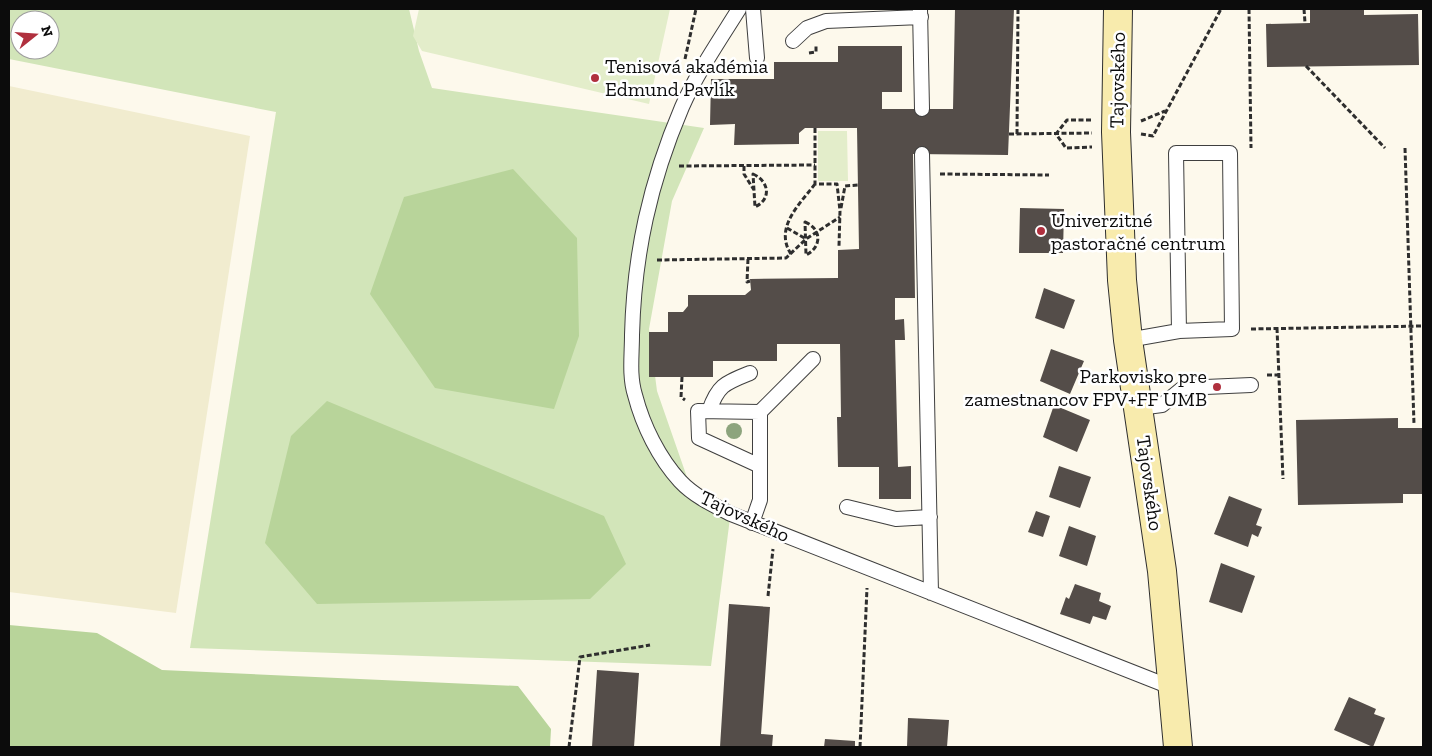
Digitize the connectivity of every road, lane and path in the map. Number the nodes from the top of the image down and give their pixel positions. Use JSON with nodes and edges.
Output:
{"nodes":[{"id":1,"x":696,"y":9,"type":"edge"},
{"id":2,"x":739,"y":9,"type":"edge"},
{"id":3,"x":753,"y":9,"type":"edge"},
{"id":4,"x":1018,"y":9,"type":"edge"},
{"id":5,"x":1118,"y":9,"type":"edge"},
{"id":6,"x":1220,"y":9,"type":"edge"},
{"id":7,"x":1249,"y":9,"type":"edge"},
{"id":8,"x":1304,"y":9,"type":"edge"},
{"id":9,"x":920,"y":13,"type":"edge"},
{"id":10,"x":1305,"y":23,"type":"dead end"},
{"id":11,"x":793,"y":41,"type":"dead end"},
{"id":12,"x":757,"y":58,"type":"dead end"},
{"id":13,"x":1306,"y":66,"type":"dead end"},
{"id":14,"x":692,"y":89,"type":"junction"},
{"id":15,"x":922,"y":109,"type":"dead end"},
{"id":16,"x":1166,"y":110,"type":"junction"},
{"id":17,"x":1100,"y":119,"type":"dead end"},
{"id":18,"x":1140,"y":122,"type":"dead end"},
{"id":19,"x":815,"y":128,"type":"dead end"},
{"id":20,"x":1100,"y":133,"type":"dead end"},
{"id":21,"x":1009,"y":134,"type":"dead end"},
{"id":22,"x":1017,"y":134,"type":"junction"},
{"id":23,"x":1056,"y":134,"type":"junction"},
{"id":24,"x":1138,"y":134,"type":"dead end"},
{"id":25,"x":1100,"y":147,"type":"dead end"},
{"id":26,"x":1251,"y":148,"type":"dead end"},
{"id":27,"x":1385,"y":148,"type":"dead end"},
{"id":28,"x":1406,"y":148,"type":"dead end"},
{"id":29,"x":922,"y":154,"type":"dead end"},
{"id":30,"x":815,"y":165,"type":"junction"},
{"id":31,"x":700,"y":166,"type":"dead end"},
{"id":32,"x":744,"y":166,"type":"junction"},
{"id":33,"x":946,"y":174,"type":"dead end"},
{"id":34,"x":1049,"y":174,"type":"dead end"},
{"id":35,"x":815,"y":184,"type":"junction"},
{"id":36,"x":858,"y":185,"type":"dead end"},
{"id":37,"x":755,"y":191,"type":"junction"},
{"id":38,"x":840,"y":211,"type":"junction"},
{"id":39,"x":840,"y":217,"type":"junction"},
{"id":40,"x":787,"y":228,"type":"junction"},
{"id":41,"x":817,"y":234,"type":"junction"},
{"id":42,"x":806,"y":239,"type":"junction"},
{"id":43,"x":839,"y":246,"type":"dead end"},
{"id":44,"x":791,"y":254,"type":"junction"},
{"id":45,"x":748,"y":259,"type":"junction"},
{"id":46,"x":637,"y":260,"type":"junction"},
{"id":47,"x":750,"y":282,"type":"dead end"},
{"id":48,"x":1410,"y":326,"type":"junction"},
{"id":49,"x":1423,"y":326,"type":"edge"},
{"id":50,"x":1277,"y":328,"type":"junction"},
{"id":51,"x":1232,"y":329,"type":"junction"},
{"id":52,"x":1179,"y":331,"type":"junction"},
{"id":53,"x":1128,"y":340,"type":"junction"},
{"id":54,"x":813,"y":359,"type":"dead end"},
{"id":55,"x":750,"y":373,"type":"dead end"},
{"id":56,"x":682,"y":378,"type":"dead end"},
{"id":57,"x":1251,"y":385,"type":"dead end"},
{"id":58,"x":681,"y":398,"type":"dead end"},
{"id":59,"x":1138,"y":408,"type":"junction"},
{"id":60,"x":708,"y":411,"type":"junction"},
{"id":61,"x":760,"y":412,"type":"junction"},
{"id":62,"x":1414,"y":424,"type":"dead end"},
{"id":63,"x":760,"y":466,"type":"junction"},
{"id":64,"x":1283,"y":479,"type":"dead end"},
{"id":65,"x":847,"y":507,"type":"dead end"},
{"id":66,"x":930,"y":517,"type":"junction"},
{"id":67,"x":752,"y":523,"type":"junction"},
{"id":68,"x":774,"y":531,"type":"junction"},
{"id":69,"x":869,"y":568,"type":"junction"},
{"id":70,"x":931,"y":593,"type":"junction"},
{"id":71,"x":768,"y":596,"type":"dead end"},
{"id":72,"x":650,"y":645,"type":"dead end"},
{"id":73,"x":1174,"y":688,"type":"junction"},
{"id":74,"x":569,"y":747,"type":"edge"},
{"id":75,"x":860,"y":747,"type":"edge"},
{"id":76,"x":1178,"y":747,"type":"edge"}],
"edges":[{"from":1,"to":14,"type":"path"},
{"from":2,"to":14,"type":"lane","name":"Tajovského"},
{"from":3,"to":12,"type":"lane"},
{"from":4,"to":22,"type":"path"},
{"from":5,"to":53,"type":"main road","name":"Tajovského"},
{"from":6,"to":16,"type":"path"},
{"from":7,"to":26,"type":"path"},
{"from":8,"to":10,"type":"path"},
{"from":9,"to":11,"type":"lane"},
{"from":9,"to":15,"type":"lane"},
{"from":13,"to":27,"type":"path"},
{"from":14,"to":46,"type":"lane","name":"Tajovského"},
{"from":16,"to":18,"type":"path"},
{"from":16,"to":24,"type":"path"},
{"from":17,"to":23,"type":"path"},
{"from":19,"to":30,"type":"path"},
{"from":20,"to":23,"type":"path"},
{"from":21,"to":22,"type":"path"},
{"from":22,"to":23,"type":"path"},
{"from":23,"to":25,"type":"path"},
{"from":28,"to":48,"type":"path"},
{"from":29,"to":66,"type":"lane"},
{"from":30,"to":32,"type":"path"},
{"from":30,"to":35,"type":"path"},
{"from":31,"to":32,"type":"path"},
{"from":32,"to":37,"type":"path"},
{"from":33,"to":34,"type":"path"},
{"from":35,"to":38,"type":"path"},
{"from":35,"to":40,"type":"path"},
{"from":36,"to":38,"type":"path"},
{"from":37,"to":37,"type":"path"},
{"from":38,"to":39,"type":"path"},
{"from":39,"to":41,"type":"path"},
{"from":39,"to":43,"type":"path"},
{"from":40,"to":42,"type":"path"},
{"from":40,"to":44,"type":"path"},
{"from":41,"to":42,"type":"path"},
{"from":41,"to":42,"type":"path"},
{"from":41,"to":42,"type":"path"},
{"from":42,"to":44,"type":"path"},
{"from":44,"to":45,"type":"path"},
{"from":45,"to":46,"type":"path"},
{"from":45,"to":47,"type":"path"},
{"from":46,"to":67,"type":"lane","name":"Tajovského"},
{"from":48,"to":49,"type":"path"},
{"from":48,"to":50,"type":"path"},
{"from":48,"to":62,"type":"path"},
{"from":50,"to":51,"type":"path"},
{"from":50,"to":64,"type":"path"},
{"from":51,"to":52,"type":"lane"},
{"from":51,"to":52,"type":"lane"},
{"from":52,"to":53,"type":"lane"},
{"from":53,"to":59,"type":"main road","name":"Tajovského"},
{"from":54,"to":61,"type":"lane"},
{"from":55,"to":60,"type":"lane"},
{"from":56,"to":58,"type":"path"},
{"from":57,"to":59,"type":"lane"},
{"from":59,"to":73,"type":"main road","name":"Tajovského"},
{"from":60,"to":61,"type":"lane"},
{"from":60,"to":63,"type":"lane"},
{"from":61,"to":63,"type":"lane"},
{"from":63,"to":67,"type":"lane"},
{"from":65,"to":66,"type":"lane"},
{"from":66,"to":70,"type":"lane"},
{"from":67,"to":68,"type":"lane","name":"Tajovského"},
{"from":68,"to":69,"type":"lane","name":"Tajovského"},
{"from":68,"to":71,"type":"path"},
{"from":69,"to":70,"type":"lane","name":"Tajovského"},
{"from":69,"to":75,"type":"path"},
{"from":70,"to":73,"type":"lane","name":"Tajovského"},
{"from":72,"to":74,"type":"path"},
{"from":73,"to":76,"type":"main road","name":"Tajovského"}]}
